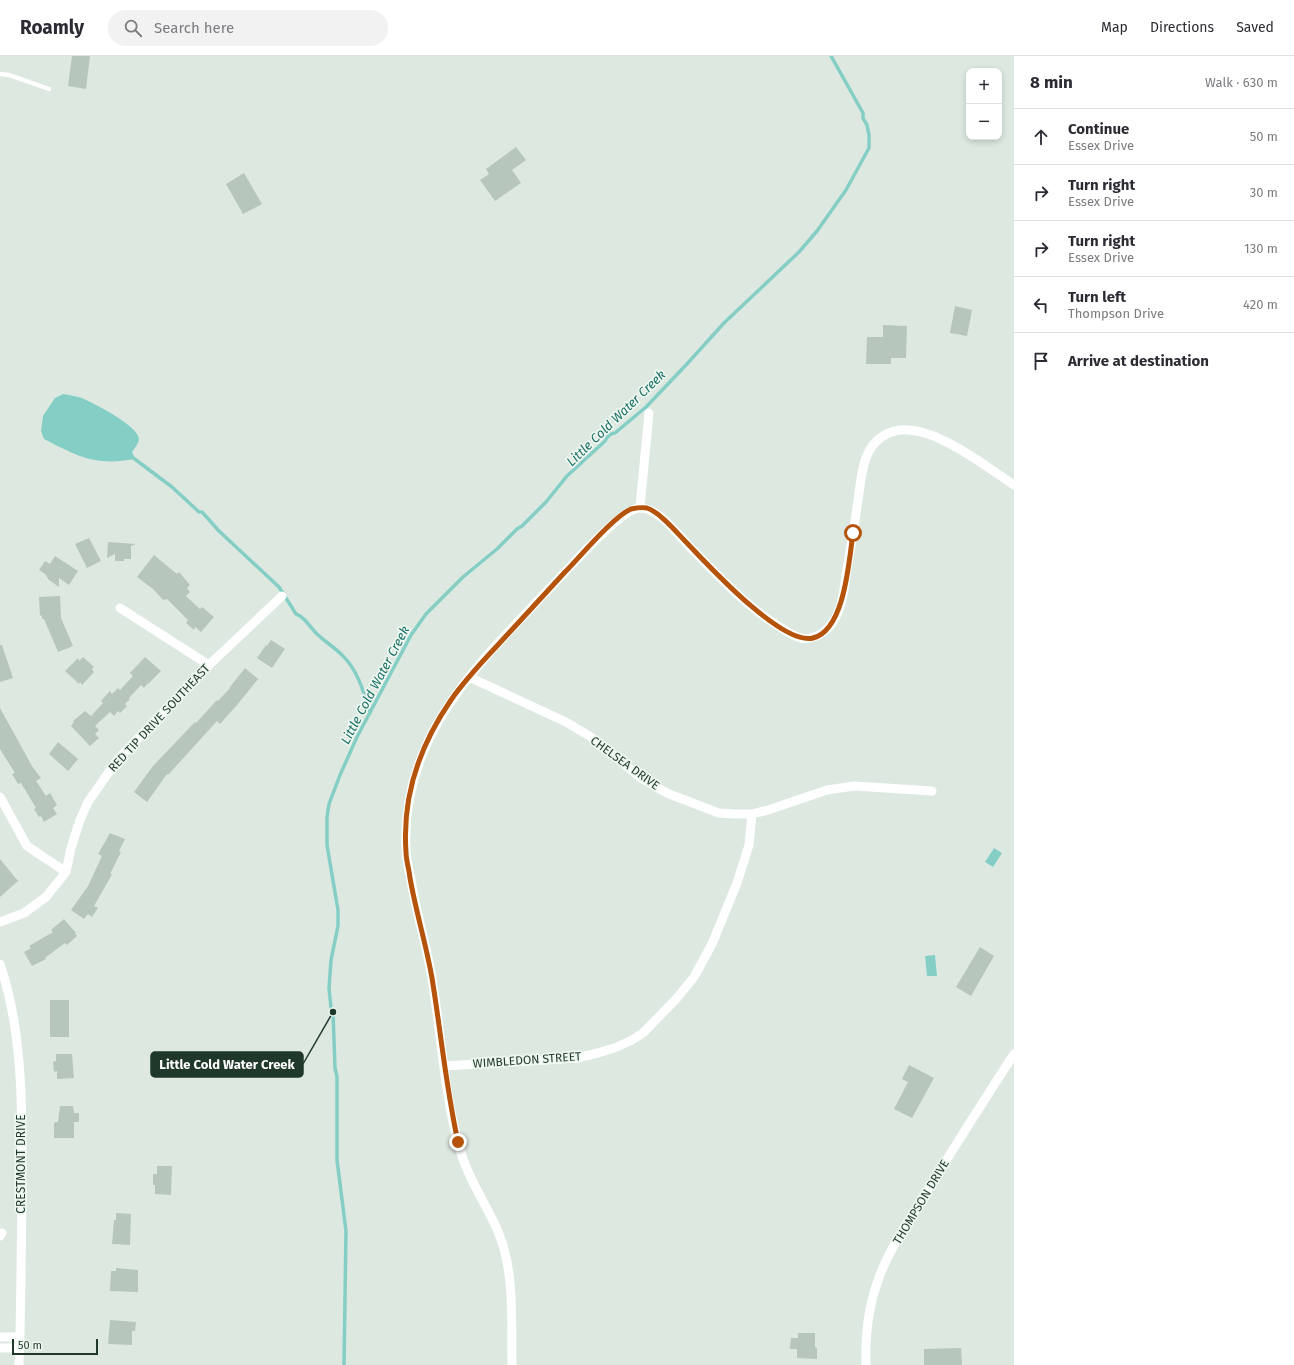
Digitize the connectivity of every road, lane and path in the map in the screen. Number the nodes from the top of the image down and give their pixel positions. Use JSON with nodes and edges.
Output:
{"nodes":[{"id":1,"x":0,"y":74,"type":"edge"},
{"id":2,"x":48,"y":89,"type":"dead end"},
{"id":3,"x":649,"y":413,"type":"dead end"},
{"id":4,"x":1014,"y":485,"type":"edge"},
{"id":5,"x":640,"y":507,"type":"junction"},
{"id":6,"x":282,"y":596,"type":"dead end"},
{"id":7,"x":120,"y":608,"type":"dead end"},
{"id":8,"x":208,"y":665,"type":"junction"},
{"id":9,"x":469,"y":677,"type":"junction"},
{"id":10,"x":932,"y":791,"type":"dead end"},
{"id":11,"x":0,"y":797,"type":"edge"},
{"id":12,"x":752,"y":814,"type":"junction"},
{"id":13,"x":66,"y":872,"type":"junction"},
{"id":14,"x":0,"y":922,"type":"edge"},
{"id":15,"x":0,"y":964,"type":"edge"},
{"id":16,"x":1014,"y":1054,"type":"edge"},
{"id":17,"x":444,"y":1066,"type":"junction"},
{"id":18,"x":0,"y":1337,"type":"edge"},
{"id":19,"x":20,"y":1337,"type":"junction"},
{"id":20,"x":0,"y":1348,"type":"edge"},
{"id":21,"x":20,"y":1348,"type":"junction"},
{"id":22,"x":19,"y":1365,"type":"edge"},
{"id":23,"x":512,"y":1365,"type":"edge"},
{"id":24,"x":866,"y":1365,"type":"edge"}],
"edges":[{"from":1,"to":2,"type":"lane"},
{"from":3,"to":5,"type":"street"},
{"from":4,"to":5,"type":"street"},
{"from":5,"to":9,"type":"street"},
{"from":6,"to":8,"type":"street","name":"RED TIP DRIVE SOUTHEAST"},
{"from":7,"to":8,"type":"street"},
{"from":8,"to":13,"type":"street","name":"RED TIP DRIVE SOUTHEAST"},
{"from":9,"to":12,"type":"street","name":"CHELSEA DRIVE"},
{"from":9,"to":17,"type":"street"},
{"from":10,"to":12,"type":"street","name":"CHELSEA DRIVE"},
{"from":11,"to":13,"type":"street"},
{"from":12,"to":17,"type":"street","name":"WIMBLEDON STREET"},
{"from":13,"to":14,"type":"street","name":"RED TIP DRIVE SOUTHEAST"},
{"from":15,"to":19,"type":"street","name":"CRESTMONT DRIVE"},
{"from":16,"to":24,"type":"street","name":"THOMPSON DRIVE"},
{"from":17,"to":23,"type":"street"},
{"from":18,"to":19,"type":"street"},
{"from":19,"to":21,"type":"street","name":"CRESTMONT DRIVE"},
{"from":20,"to":21,"type":"street"},
{"from":21,"to":22,"type":"street","name":"CRESTMONT DRIVE"}]}
